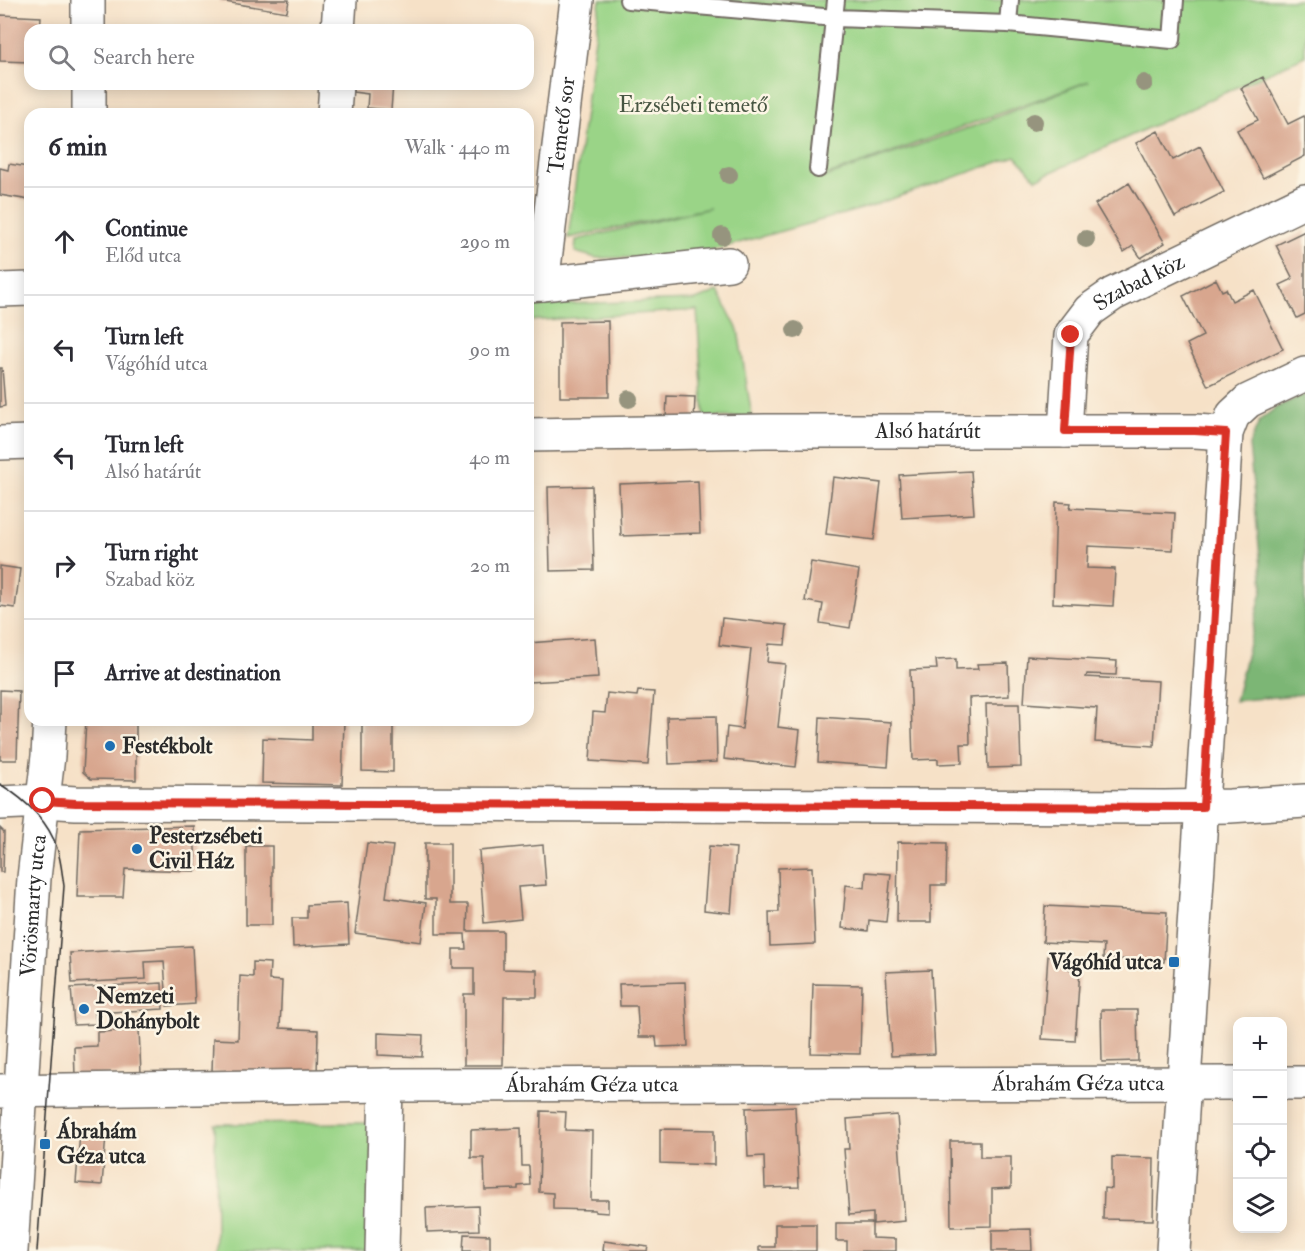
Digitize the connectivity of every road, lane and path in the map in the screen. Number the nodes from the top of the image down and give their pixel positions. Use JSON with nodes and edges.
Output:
{"nodes":[{"id":1,"x":88,"y":0,"type":"edge"},
{"id":2,"x":340,"y":0,"type":"edge"},
{"id":3,"x":578,"y":0,"type":"edge"},
{"id":4,"x":628,"y":0,"type":"edge"},
{"id":5,"x":836,"y":0,"type":"edge"},
{"id":6,"x":1010,"y":0,"type":"edge"},
{"id":7,"x":1175,"y":0,"type":"edge"},
{"id":8,"x":835,"y":18,"type":"junction"},
{"id":9,"x":88,"y":24,"type":"edge"},
{"id":10,"x":338,"y":24,"type":"edge"},
{"id":11,"x":1008,"y":24,"type":"junction"},
{"id":12,"x":89,"y":90,"type":"edge"},
{"id":13,"x":336,"y":90,"type":"edge"},
{"id":14,"x":89,"y":108,"type":"edge"},
{"id":15,"x":334,"y":108,"type":"edge"},
{"id":16,"x":818,"y":169,"type":"dead end"},
{"id":17,"x":1305,"y":201,"type":"edge"},
{"id":18,"x":729,"y":264,"type":"dead end"},
{"id":19,"x":535,"y":284,"type":"edge"},
{"id":20,"x":24,"y":288,"type":"edge"},
{"id":21,"x":0,"y":290,"type":"edge"},
{"id":22,"x":1305,"y":374,"type":"edge"},
{"id":23,"x":1065,"y":431,"type":"junction"},
{"id":24,"x":1226,"y":433,"type":"junction"},
{"id":25,"x":534,"y":435,"type":"edge"},
{"id":26,"x":0,"y":442,"type":"edge"},
{"id":27,"x":24,"y":442,"type":"edge"},
{"id":28,"x":49,"y":726,"type":"edge"},
{"id":29,"x":43,"y":801,"type":"junction"},
{"id":30,"x":1305,"y":801,"type":"edge"},
{"id":31,"x":0,"y":803,"type":"edge"},
{"id":32,"x":1203,"y":807,"type":"junction"},
{"id":33,"x":1184,"y":1083,"type":"junction"},
{"id":34,"x":1233,"y":1083,"type":"edge"},
{"id":35,"x":1287,"y":1083,"type":"edge"},
{"id":36,"x":1305,"y":1083,"type":"edge"},
{"id":37,"x":386,"y":1085,"type":"junction"},
{"id":38,"x":11,"y":1091,"type":"edge"},
{"id":39,"x":11,"y":1251,"type":"edge"},
{"id":40,"x":382,"y":1251,"type":"edge"},
{"id":41,"x":1173,"y":1251,"type":"edge"}],
"edges":[{"from":1,"to":9,"type":"street"},
{"from":2,"to":10,"type":"street"},
{"from":3,"to":19,"type":"street","name":"Temető sor"},
{"from":4,"to":8,"type":"lane"},
{"from":5,"to":8,"type":"lane"},
{"from":6,"to":11,"type":"lane"},
{"from":7,"to":11,"type":"lane"},
{"from":8,"to":11,"type":"lane"},
{"from":8,"to":16,"type":"lane"},
{"from":12,"to":14,"type":"street"},
{"from":13,"to":15,"type":"street"},
{"from":17,"to":23,"type":"street","name":"Szabad köz"},
{"from":18,"to":19,"type":"street"},
{"from":20,"to":21,"type":"street"},
{"from":22,"to":24,"type":"street"},
{"from":23,"to":24,"type":"street","name":"Alsó határút"},
{"from":23,"to":25,"type":"street","name":"Alsó határút"},
{"from":24,"to":32,"type":"street"},
{"from":26,"to":27,"type":"street"},
{"from":28,"to":29,"type":"street","name":"Vörösmarty utca"},
{"from":29,"to":31,"type":"street"},
{"from":29,"to":32,"type":"street"},
{"from":29,"to":38,"type":"street","name":"Vörösmarty utca"},
{"from":30,"to":32,"type":"street"},
{"from":32,"to":33,"type":"street"},
{"from":33,"to":34,"type":"street","name":"Ábrahám Géza utca"},
{"from":33,"to":37,"type":"street","name":"Ábrahám Géza utca"},
{"from":33,"to":41,"type":"street"},
{"from":35,"to":36,"type":"street"},
{"from":37,"to":38,"type":"street","name":"Ábrahám Géza utca"},
{"from":37,"to":40,"type":"street"},
{"from":38,"to":39,"type":"street","name":"Vörösmarty utca"}]}
